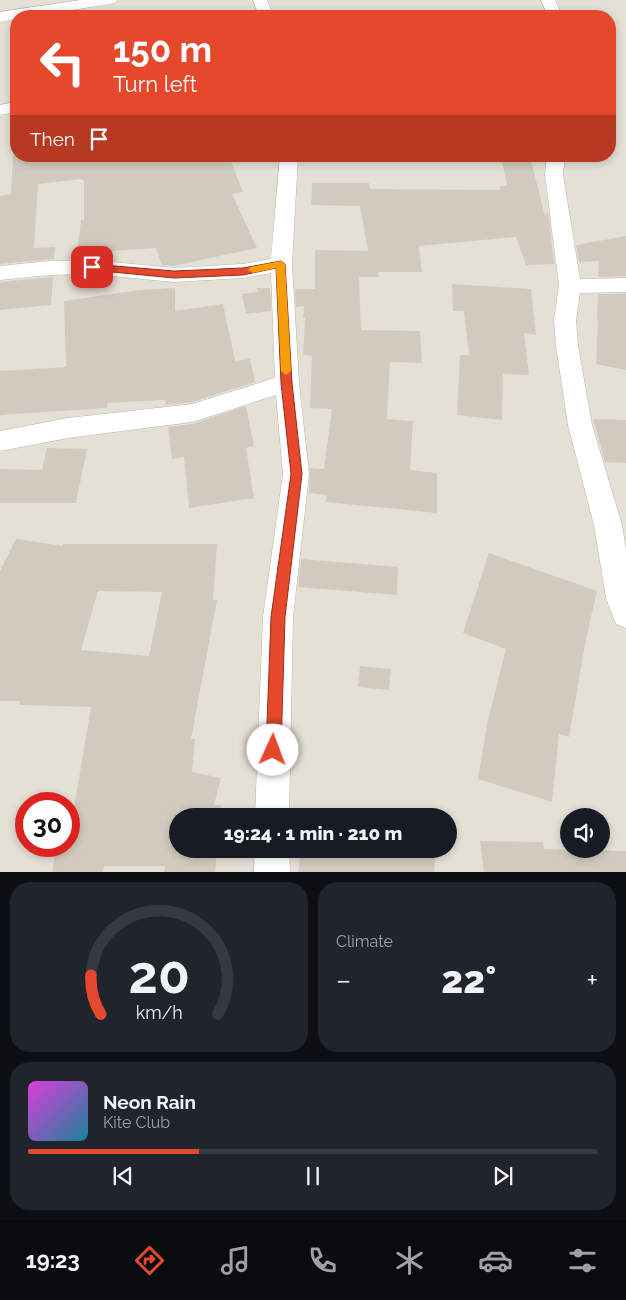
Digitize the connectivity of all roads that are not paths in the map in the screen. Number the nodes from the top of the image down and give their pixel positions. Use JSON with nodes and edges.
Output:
{"nodes":[{"id":1,"x":110,"y":0,"type":"edge"},
{"id":2,"x":45,"y":10,"type":"edge"},
{"id":3,"x":289,"y":162,"type":"edge"},
{"id":4,"x":555,"y":162,"type":"edge"},
{"id":5,"x":281,"y":264,"type":"junction"},
{"id":6,"x":0,"y":274,"type":"edge"},
{"id":7,"x":626,"y":285,"type":"edge"},
{"id":8,"x":570,"y":286,"type":"junction"},
{"id":9,"x":287,"y":383,"type":"junction"},
{"id":10,"x":0,"y":441,"type":"edge"},
{"id":11,"x":626,"y":615,"type":"edge"},
{"id":12,"x":272,"y":808,"type":"edge"},
{"id":13,"x":272,"y":858,"type":"edge"},
{"id":14,"x":272,"y":872,"type":"edge"}],
"edges":[{"from":1,"to":2,"type":"street"},
{"from":3,"to":5,"type":"street"},
{"from":4,"to":8,"type":"street"},
{"from":5,"to":6,"type":"street"},
{"from":5,"to":9,"type":"street"},
{"from":7,"to":8,"type":"street"},
{"from":8,"to":11,"type":"street"},
{"from":9,"to":10,"type":"street"},
{"from":9,"to":12,"type":"street"},
{"from":13,"to":14,"type":"street"}]}
